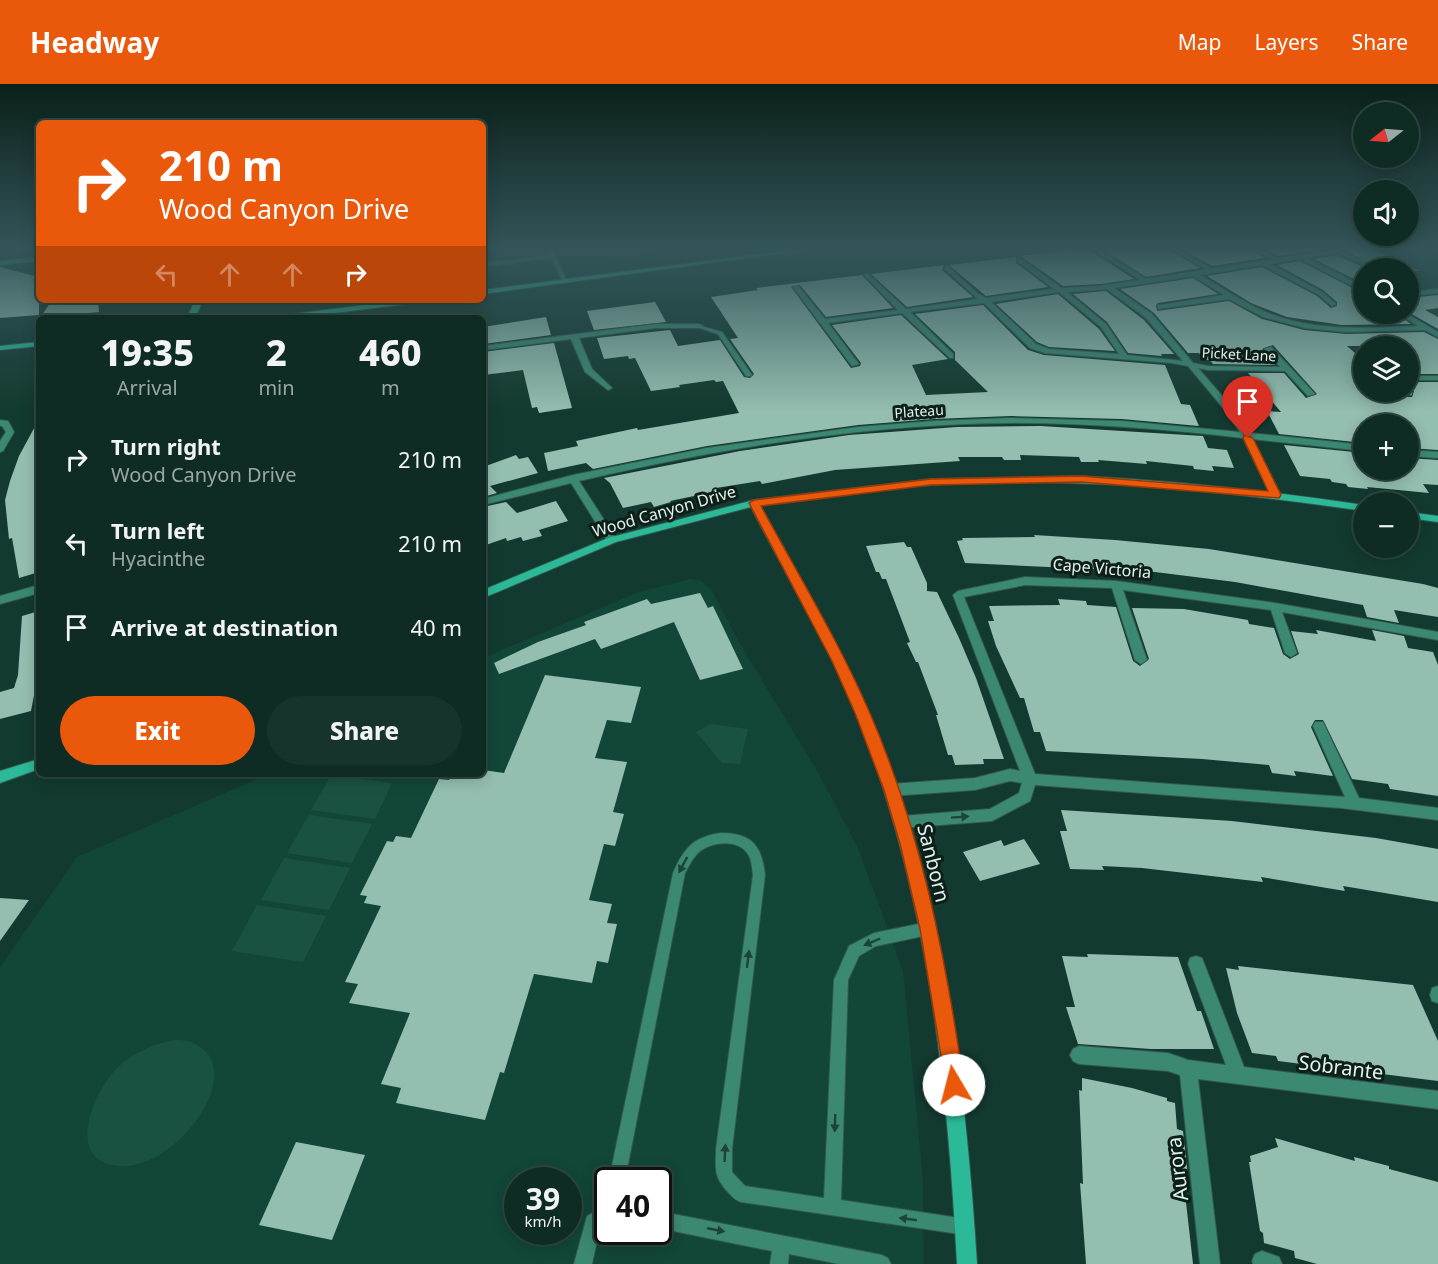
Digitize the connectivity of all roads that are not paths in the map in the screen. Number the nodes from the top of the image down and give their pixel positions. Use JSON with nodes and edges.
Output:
{"nodes":[{"id":1,"x":807,"y":302,"type":"edge"},
{"id":2,"x":895,"y":302,"type":"edge"},
{"id":3,"x":972,"y":302,"type":"edge"},
{"id":4,"x":988,"y":302,"type":"edge"},
{"id":5,"x":1077,"y":302,"type":"edge"},
{"id":6,"x":1130,"y":302,"type":"edge"},
{"id":7,"x":1196,"y":302,"type":"edge"},
{"id":8,"x":1243,"y":302,"type":"edge"},
{"id":9,"x":398,"y":303,"type":"edge"},
{"id":10,"x":1161,"y":308,"type":"dead end"},
{"id":11,"x":905,"y":312,"type":"junction"},
{"id":12,"x":300,"y":315,"type":"edge"},
{"id":13,"x":822,"y":322,"type":"junction"},
{"id":14,"x":1419,"y":323,"type":"edge"},
{"id":15,"x":699,"y":326,"type":"joint"},
{"id":16,"x":1427,"y":328,"type":"junction"},
{"id":17,"x":1437,"y":334,"type":"edge"},
{"id":18,"x":574,"y":336,"type":"junction"},
{"id":19,"x":36,"y":344,"type":"edge"},
{"id":20,"x":0,"y":348,"type":"edge"},
{"id":21,"x":486,"y":348,"type":"edge"},
{"id":22,"x":1268,"y":349,"type":"dead end"},
{"id":23,"x":950,"y":356,"type":"dead end"},
{"id":24,"x":1124,"y":357,"type":"junction"},
{"id":25,"x":855,"y":364,"type":"dead end"},
{"id":26,"x":1189,"y":364,"type":"junction"},
{"id":27,"x":1287,"y":369,"type":"junction"},
{"id":28,"x":748,"y":375,"type":"dead end"},
{"id":29,"x":1419,"y":378,"type":"edge"},
{"id":30,"x":1438,"y":378,"type":"edge"},
{"id":31,"x":608,"y":387,"type":"dead end"},
{"id":32,"x":1311,"y":394,"type":"dead end"},
{"id":33,"x":2,"y":423,"type":"edge"},
{"id":34,"x":1248,"y":438,"type":"junction"},
{"id":35,"x":1353,"y":447,"type":"edge"},
{"id":36,"x":0,"y":449,"type":"edge"},
{"id":37,"x":1419,"y":454,"type":"edge"},
{"id":38,"x":1438,"y":455,"type":"edge"},
{"id":39,"x":573,"y":478,"type":"junction"},
{"id":40,"x":1276,"y":495,"type":"junction"},
{"id":41,"x":486,"y":501,"type":"edge"},
{"id":42,"x":754,"y":503,"type":"junction"},
{"id":43,"x":1353,"y":506,"type":"edge"},
{"id":44,"x":1419,"y":516,"type":"edge"},
{"id":45,"x":1438,"y":519,"type":"edge"},
{"id":46,"x":612,"y":540,"type":"junction"},
{"id":47,"x":1116,"y":585,"type":"junction"},
{"id":48,"x":36,"y":590,"type":"edge"},
{"id":49,"x":486,"y":593,"type":"edge"},
{"id":50,"x":0,"y":600,"type":"edge"},
{"id":51,"x":1275,"y":607,"type":"junction"},
{"id":52,"x":1438,"y":636,"type":"edge"},
{"id":53,"x":1291,"y":654,"type":"dead end"},
{"id":54,"x":1142,"y":660,"type":"dead end"},
{"id":55,"x":1319,"y":726,"type":"dead end"},
{"id":56,"x":36,"y":765,"type":"edge"},
{"id":57,"x":0,"y":777,"type":"edge"},
{"id":58,"x":1030,"y":779,"type":"junction"},
{"id":59,"x":891,"y":790,"type":"junction"},
{"id":60,"x":1356,"y":804,"type":"junction"},
{"id":61,"x":1438,"y":814,"type":"edge"},
{"id":62,"x":902,"y":822,"type":"junction"},
{"id":63,"x":928,"y":929,"type":"junction"},
{"id":64,"x":1196,"y":964,"type":"dead end"},
{"id":65,"x":1079,"y":1055,"type":"dead end"},
{"id":66,"x":1188,"y":1069,"type":"junction"},
{"id":67,"x":1238,"y":1075,"type":"junction"},
{"id":68,"x":1438,"y":1101,"type":"edge"},
{"id":69,"x":620,"y":1167,"type":"edge"},
{"id":70,"x":832,"y":1207,"type":"junction"},
{"id":71,"x":594,"y":1221,"type":"edge"},
{"id":72,"x":672,"y":1222,"type":"edge"},
{"id":73,"x":966,"y":1227,"type":"junction"},
{"id":74,"x":782,"y":1243,"type":"junction"},
{"id":75,"x":583,"y":1264,"type":"edge"},
{"id":76,"x":779,"y":1264,"type":"edge"},
{"id":77,"x":882,"y":1264,"type":"edge"},
{"id":78,"x":967,"y":1264,"type":"edge"},
{"id":79,"x":1210,"y":1264,"type":"edge"}],
"edges":[{"from":1,"to":13,"type":"street"},
{"from":2,"to":11,"type":"street"},
{"from":3,"to":11,"type":"street"},
{"from":4,"to":24,"type":"street","name":"Picket Lane"},
{"from":5,"to":24,"type":"street"},
{"from":6,"to":26,"type":"street","name":"Picket Lane"},
{"from":7,"to":10,"type":"street"},
{"from":8,"to":16,"type":"street"},
{"from":9,"to":12,"type":"street"},
{"from":11,"to":13,"type":"street"},
{"from":11,"to":23,"type":"street"},
{"from":13,"to":25,"type":"street"},
{"from":14,"to":16,"type":"street"},
{"from":15,"to":18,"type":"street"},
{"from":15,"to":28,"type":"lane"},
{"from":16,"to":17,"type":"street"},
{"from":18,"to":21,"type":"street"},
{"from":18,"to":31,"type":"street"},
{"from":19,"to":20,"type":"street"},
{"from":22,"to":27,"type":"street","name":"Picket Lane"},
{"from":24,"to":26,"type":"street","name":"Picket Lane"},
{"from":26,"to":27,"type":"street","name":"Picket Lane"},
{"from":26,"to":34,"type":"street","name":"Picket Lane"},
{"from":27,"to":32,"type":"street","name":"Picket Lane"},
{"from":29,"to":30,"type":"street"},
{"from":33,"to":36,"type":"street"},
{"from":34,"to":35,"type":"street","name":"Plateau"},
{"from":34,"to":39,"type":"street","name":"Plateau"},
{"from":34,"to":40,"type":"street","name":"Picket Lane"},
{"from":37,"to":38,"type":"street"},
{"from":39,"to":41,"type":"street","name":"Plateau"},
{"from":39,"to":46,"type":"street"},
{"from":40,"to":42,"type":"street","name":"Wood Canyon Drive"},
{"from":40,"to":43,"type":"street","name":"Wood Canyon Drive"},
{"from":42,"to":46,"type":"street","name":"Wood Canyon Drive"},
{"from":42,"to":59,"type":"street","name":"Sanborn"},
{"from":44,"to":45,"type":"street"},
{"from":46,"to":49,"type":"street","name":"Wood Canyon Drive"},
{"from":47,"to":51,"type":"street","name":"Cape Victoria"},
{"from":47,"to":54,"type":"street"},
{"from":47,"to":58,"type":"street","name":"Cape Victoria"},
{"from":48,"to":50,"type":"street"},
{"from":51,"to":52,"type":"street","name":"Cape Victoria"},
{"from":51,"to":53,"type":"street"},
{"from":55,"to":60,"type":"street"},
{"from":56,"to":57,"type":"street"},
{"from":58,"to":59,"type":"street"},
{"from":58,"to":60,"type":"street"},
{"from":62,"to":58,"type":"street","one_way":true},
{"from":59,"to":62,"type":"street","name":"Sanborn"},
{"from":60,"to":61,"type":"street"},
{"from":62,"to":63,"type":"street","name":"Sanborn"},
{"from":63,"to":70,"type":"lane","one_way":true},
{"from":63,"to":73,"type":"street","name":"Sanborn"},
{"from":64,"to":67,"type":"street"},
{"from":65,"to":66,"type":"street","name":"Sobrante"},
{"from":66,"to":67,"type":"street","name":"Sobrante"},
{"from":66,"to":79,"type":"street","name":"Aurora"},
{"from":67,"to":68,"type":"street","name":"Sobrante"},
{"from":70,"to":69,"type":"lane","one_way":true},
{"from":73,"to":70,"type":"lane","one_way":true},
{"from":71,"to":75,"type":"lane"},
{"from":72,"to":74,"type":"lane","one_way":true},
{"from":73,"to":78,"type":"street","name":"Sanborn"},
{"from":74,"to":76,"type":"lane"},
{"from":74,"to":77,"type":"lane"}]}
